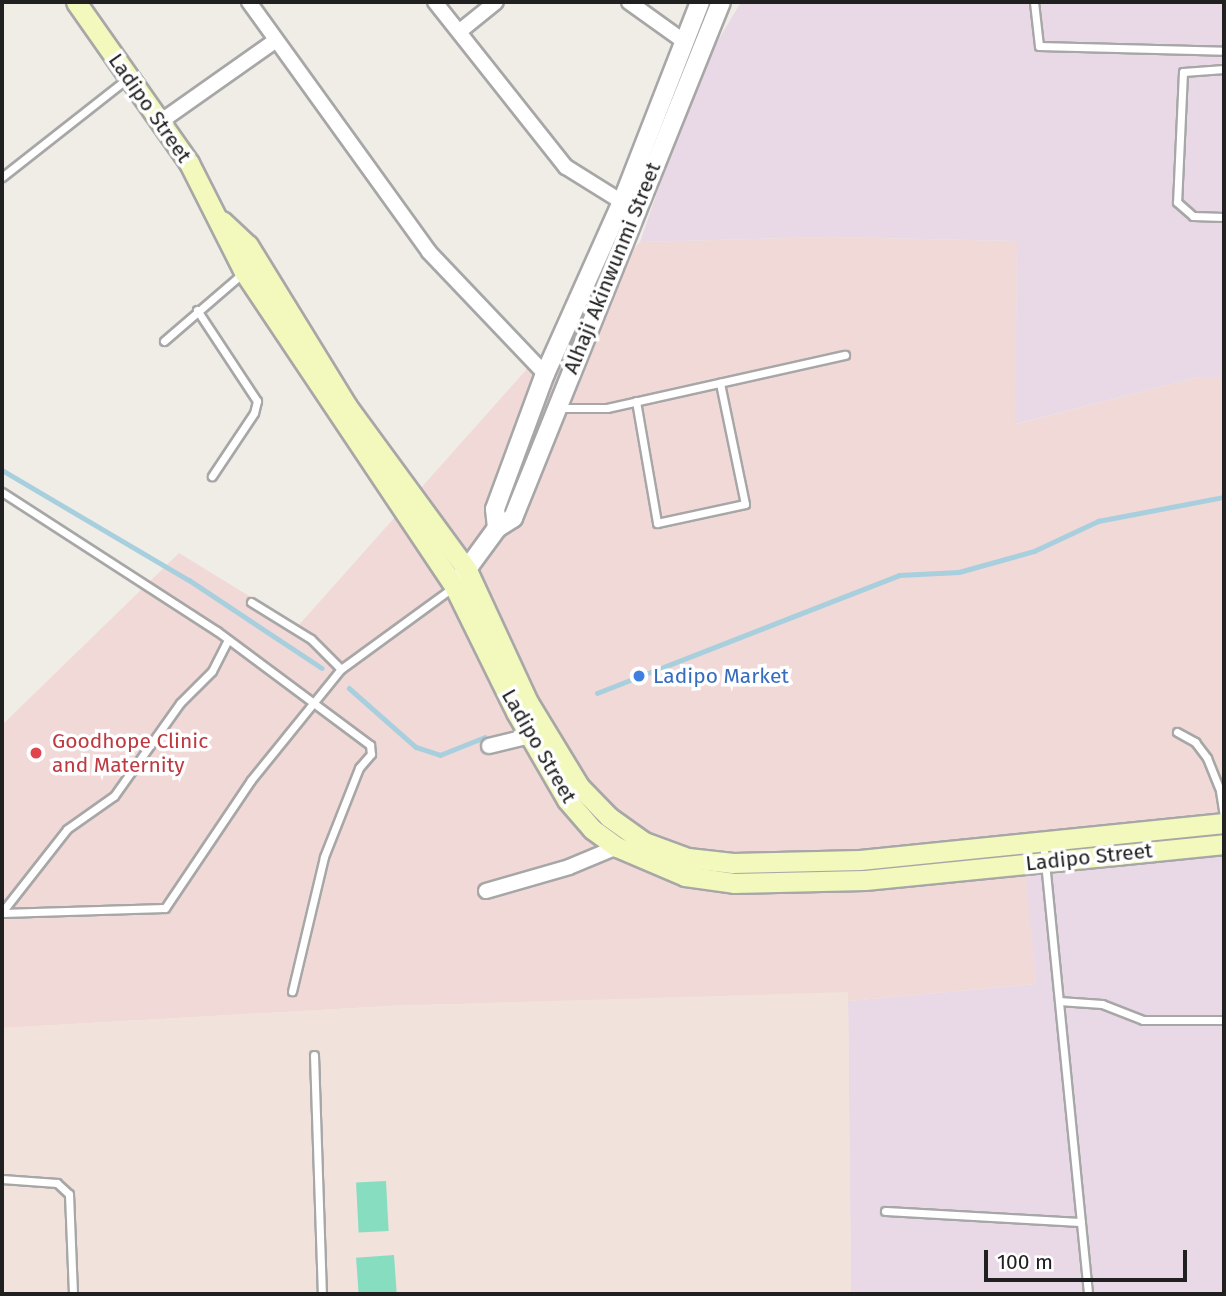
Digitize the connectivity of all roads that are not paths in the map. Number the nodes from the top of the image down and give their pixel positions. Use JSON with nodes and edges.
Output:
{"nodes":[{"id":1,"x":76,"y":2,"type":"edge"},
{"id":2,"x":249,"y":2,"type":"edge"},
{"id":3,"x":435,"y":2,"type":"edge"},
{"id":4,"x":496,"y":2,"type":"edge"},
{"id":5,"x":629,"y":2,"type":"edge"},
{"id":6,"x":700,"y":2,"type":"edge"},
{"id":7,"x":721,"y":2,"type":"edge"},
{"id":8,"x":1034,"y":2,"type":"edge"},
{"id":9,"x":460,"y":31,"type":"junction"},
{"id":10,"x":682,"y":40,"type":"junction"},
{"id":11,"x":275,"y":41,"type":"junction"},
{"id":12,"x":1224,"y":51,"type":"edge"},
{"id":13,"x":1224,"y":69,"type":"edge"},
{"id":14,"x":129,"y":77,"type":"junction"},
{"id":15,"x":160,"y":122,"type":"junction"},
{"id":16,"x":2,"y":177,"type":"edge"},
{"id":17,"x":622,"y":202,"type":"junction"},
{"id":18,"x":1224,"y":217,"type":"edge"},
{"id":19,"x":219,"y":218,"type":"junction"},
{"id":20,"x":244,"y":272,"type":"junction"},
{"id":21,"x":197,"y":310,"type":"junction"},
{"id":22,"x":164,"y":341,"type":"dead end"},
{"id":23,"x":845,"y":355,"type":"dead end"},
{"id":24,"x":545,"y":373,"type":"junction"},
{"id":25,"x":720,"y":383,"type":"junction"},
{"id":26,"x":636,"y":401,"type":"junction"},
{"id":27,"x":554,"y":408,"type":"junction"},
{"id":28,"x":212,"y":476,"type":"dead end"},
{"id":29,"x":2,"y":492,"type":"edge"},
{"id":30,"x":497,"y":528,"type":"junction"},
{"id":31,"x":467,"y":570,"type":"junction"},
{"id":32,"x":454,"y":586,"type":"junction"},
{"id":33,"x":251,"y":602,"type":"dead end"},
{"id":34,"x":227,"y":642,"type":"junction"},
{"id":35,"x":341,"y":669,"type":"junction"},
{"id":36,"x":315,"y":701,"type":"junction"},
{"id":37,"x":1177,"y":733,"type":"dead end"},
{"id":38,"x":530,"y":736,"type":"junction"},
{"id":39,"x":489,"y":746,"type":"dead end"},
{"id":40,"x":1224,"y":816,"type":"edge"},
{"id":41,"x":1224,"y":823,"type":"edge"},
{"id":42,"x":1043,"y":840,"type":"junction"},
{"id":43,"x":1224,"y":844,"type":"edge"},
{"id":44,"x":617,"y":847,"type":"junction"},
{"id":45,"x":1045,"y":861,"type":"junction"},
{"id":46,"x":486,"y":891,"type":"dead end"},
{"id":47,"x":2,"y":913,"type":"edge"},
{"id":48,"x":292,"y":991,"type":"dead end"},
{"id":49,"x":1059,"y":1001,"type":"junction"},
{"id":50,"x":1224,"y":1020,"type":"edge"},
{"id":51,"x":314,"y":1055,"type":"dead end"},
{"id":52,"x":2,"y":1179,"type":"edge"},
{"id":53,"x":885,"y":1211,"type":"dead end"},
{"id":54,"x":1081,"y":1222,"type":"junction"},
{"id":55,"x":74,"y":1294,"type":"edge"},
{"id":56,"x":322,"y":1294,"type":"edge"},
{"id":57,"x":1088,"y":1294,"type":"edge"}],
"edges":[{"from":1,"to":14,"type":"main road","name":"Ladipo Street"},
{"from":2,"to":11,"type":"street"},
{"from":3,"to":9,"type":"street"},
{"from":4,"to":9,"type":"street"},
{"from":5,"to":10,"type":"street"},
{"from":6,"to":10,"type":"street","name":"Alhaji Akinwunmi Street"},
{"from":7,"to":27,"type":"street","name":"Alhaji Akinwunmi Street"},
{"from":8,"to":12,"type":"lane"},
{"from":9,"to":17,"type":"street"},
{"from":10,"to":17,"type":"street","name":"Alhaji Akinwunmi Street"},
{"from":11,"to":15,"type":"street"},
{"from":11,"to":24,"type":"street"},
{"from":13,"to":18,"type":"lane"},
{"from":14,"to":15,"type":"main road","name":"Ladipo Street"},
{"from":14,"to":16,"type":"lane"},
{"from":15,"to":19,"type":"main road","name":"Ladipo Street"},
{"from":17,"to":24,"type":"street","name":"Alhaji Akinwunmi Street"},
{"from":19,"to":20,"type":"main road","name":"Ladipo Street"},
{"from":19,"to":31,"type":"main road","name":"Ladipo Street"},
{"from":20,"to":21,"type":"lane"},
{"from":20,"to":32,"type":"main road","name":"Ladipo Street"},
{"from":21,"to":22,"type":"lane"},
{"from":21,"to":28,"type":"lane"},
{"from":23,"to":25,"type":"lane"},
{"from":24,"to":30,"type":"street","name":"Alhaji Akinwunmi Street"},
{"from":25,"to":26,"type":"lane"},
{"from":25,"to":26,"type":"lane"},
{"from":26,"to":27,"type":"lane"},
{"from":27,"to":30,"type":"street","name":"Alhaji Akinwunmi Street"},
{"from":29,"to":34,"type":"lane"},
{"from":30,"to":31,"type":"street","name":"Alhaji Akinwunmi Street"},
{"from":31,"to":32,"type":"street","name":"Alhaji Akinwunmi Street"},
{"from":31,"to":42,"type":"main road","name":"Ladipo Street"},
{"from":32,"to":35,"type":"lane"},
{"from":32,"to":38,"type":"main road","name":"Ladipo Street"},
{"from":33,"to":35,"type":"lane"},
{"from":34,"to":36,"type":"lane"},
{"from":34,"to":47,"type":"lane"},
{"from":35,"to":36,"type":"lane"},
{"from":36,"to":47,"type":"lane"},
{"from":36,"to":48,"type":"lane"},
{"from":37,"to":40,"type":"lane"},
{"from":38,"to":39,"type":"street"},
{"from":38,"to":44,"type":"main road","name":"Ladipo Street"},
{"from":41,"to":42,"type":"main road","name":"Ladipo Street"},
{"from":42,"to":45,"type":"lane"},
{"from":43,"to":45,"type":"main road","name":"Ladipo Street"},
{"from":44,"to":45,"type":"main road","name":"Ladipo Street"},
{"from":44,"to":46,"type":"street"},
{"from":45,"to":49,"type":"lane"},
{"from":49,"to":50,"type":"lane"},
{"from":49,"to":54,"type":"lane"},
{"from":51,"to":56,"type":"lane"},
{"from":52,"to":55,"type":"lane"},
{"from":53,"to":54,"type":"lane"},
{"from":54,"to":57,"type":"lane"}]}
